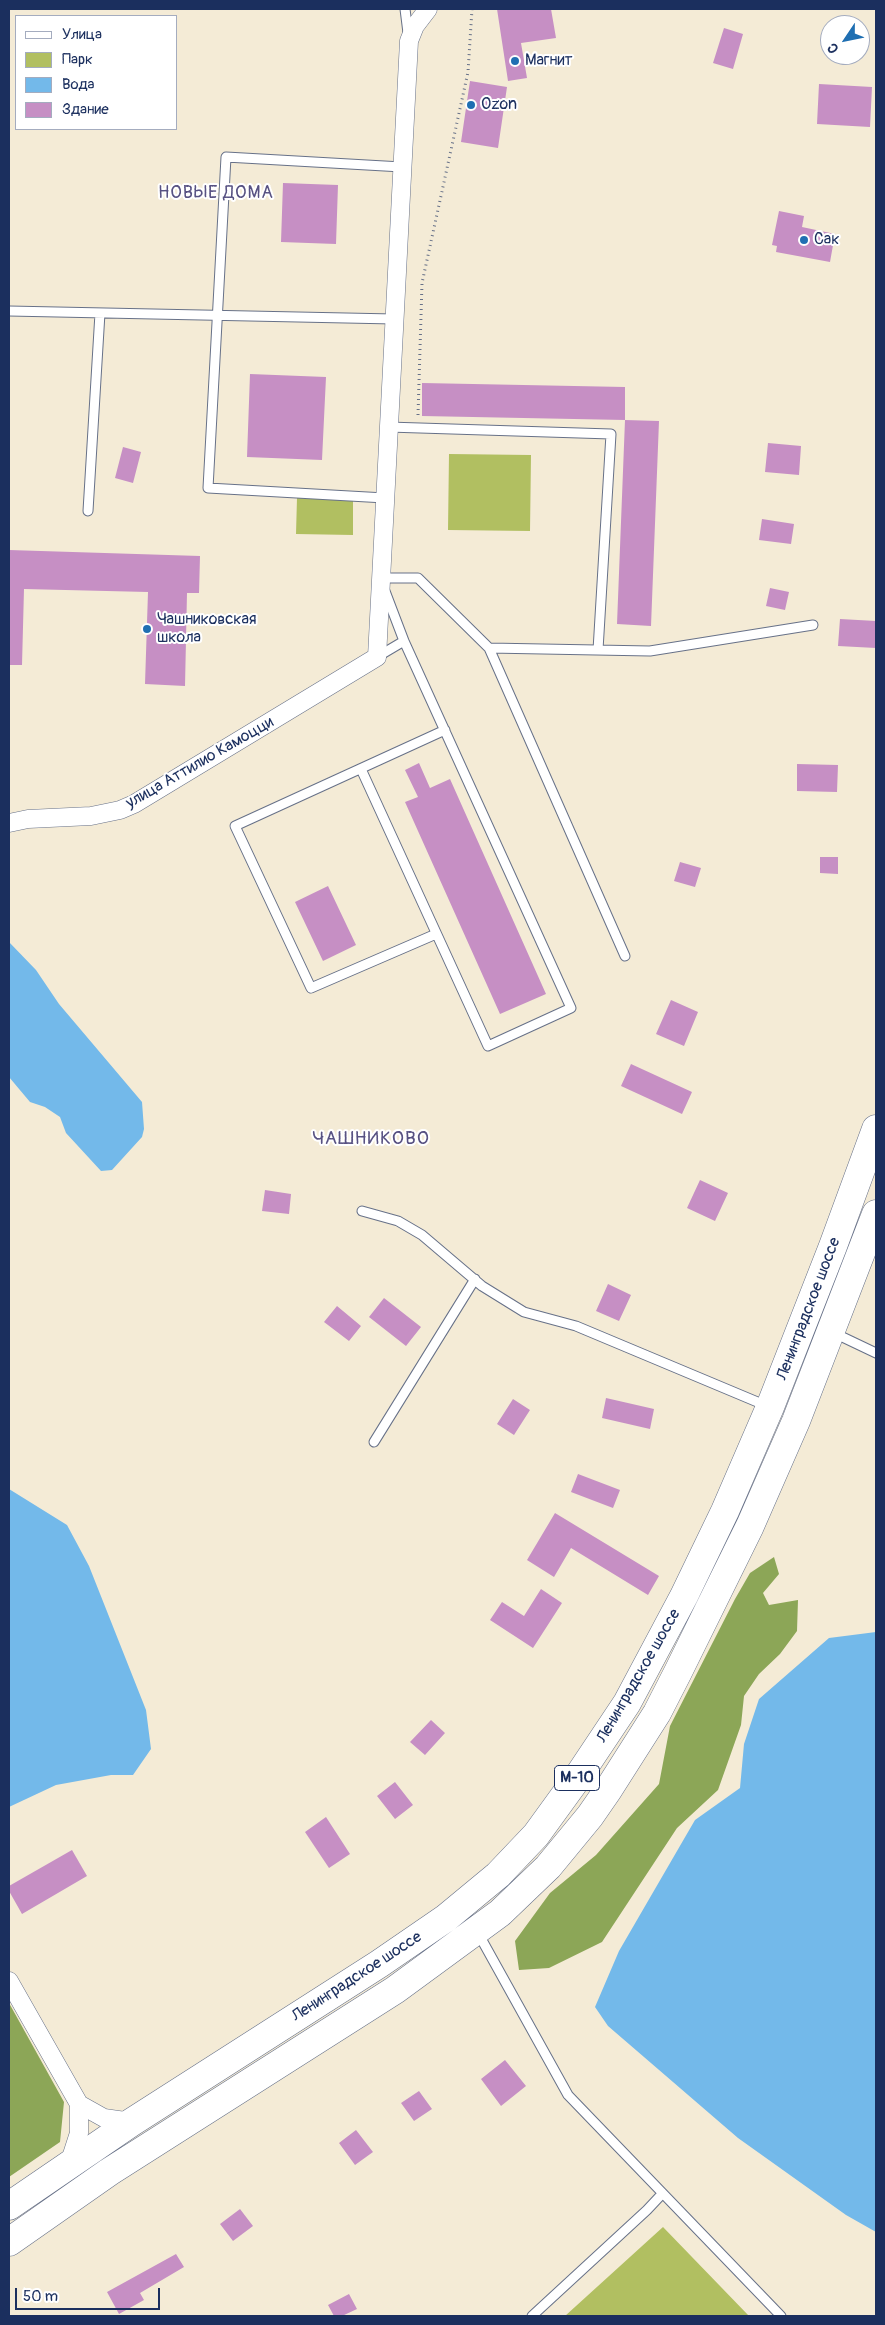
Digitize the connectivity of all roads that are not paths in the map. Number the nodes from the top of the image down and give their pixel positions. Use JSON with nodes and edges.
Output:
{"nodes":[{"id":1,"x":405,"y":9,"type":"edge"},
{"id":2,"x":428,"y":9,"type":"edge"},
{"id":3,"x":408,"y":41,"type":"junction"},
{"id":4,"x":402,"y":167,"type":"junction"},
{"id":5,"x":9,"y":311,"type":"edge"},
{"id":6,"x":100,"y":313,"type":"junction"},
{"id":7,"x":218,"y":315,"type":"junction"},
{"id":8,"x":394,"y":319,"type":"junction"},
{"id":9,"x":388,"y":427,"type":"junction"},
{"id":10,"x":385,"y":498,"type":"junction"},
{"id":11,"x":88,"y":511,"type":"dead end"},
{"id":12,"x":380,"y":578,"type":"junction"},
{"id":13,"x":813,"y":625,"type":"dead end"},
{"id":14,"x":404,"y":641,"type":"junction"},
{"id":15,"x":489,"y":648,"type":"junction"},
{"id":16,"x":598,"y":650,"type":"junction"},
{"id":17,"x":377,"y":657,"type":"junction"},
{"id":18,"x":445,"y":730,"type":"junction"},
{"id":19,"x":361,"y":769,"type":"junction"},
{"id":20,"x":9,"y":823,"type":"edge"},
{"id":21,"x":436,"y":934,"type":"junction"},
{"id":22,"x":625,"y":956,"type":"dead end"},
{"id":23,"x":876,"y":1129,"type":"edge"},
{"id":24,"x":362,"y":1211,"type":"dead end"},
{"id":25,"x":876,"y":1214,"type":"edge"},
{"id":26,"x":474,"y":1278,"type":"junction"},
{"id":27,"x":832,"y":1332,"type":"junction"},
{"id":28,"x":876,"y":1353,"type":"edge"},
{"id":29,"x":770,"y":1407,"type":"junction"},
{"id":30,"x":374,"y":1442,"type":"dead end"},
{"id":31,"x":477,"y":1932,"type":"junction"},
{"id":32,"x":9,"y":1981,"type":"edge"},
{"id":33,"x":79,"y":2104,"type":"junction"},
{"id":34,"x":132,"y":2122,"type":"junction"},
{"id":35,"x":69,"y":2164,"type":"junction"},
{"id":36,"x":662,"y":2194,"type":"junction"},
{"id":37,"x":9,"y":2206,"type":"edge"},
{"id":38,"x":9,"y":2242,"type":"edge"},
{"id":39,"x":532,"y":2316,"type":"edge"},
{"id":40,"x":781,"y":2316,"type":"edge"}],
"edges":[{"from":1,"to":3,"type":"lane"},
{"from":2,"to":3,"type":"street"},
{"from":3,"to":4,"type":"street"},
{"from":4,"to":7,"type":"lane"},
{"from":4,"to":8,"type":"street"},
{"from":5,"to":6,"type":"lane"},
{"from":6,"to":7,"type":"lane"},
{"from":6,"to":11,"type":"lane"},
{"from":7,"to":8,"type":"lane"},
{"from":7,"to":10,"type":"lane"},
{"from":8,"to":9,"type":"street"},
{"from":9,"to":10,"type":"street"},
{"from":9,"to":16,"type":"lane"},
{"from":10,"to":12,"type":"street"},
{"from":12,"to":14,"type":"lane"},
{"from":12,"to":15,"type":"lane"},
{"from":12,"to":17,"type":"street"},
{"from":13,"to":16,"type":"lane"},
{"from":14,"to":17,"type":"lane"},
{"from":14,"to":18,"type":"lane"},
{"from":15,"to":16,"type":"lane"},
{"from":15,"to":22,"type":"lane"},
{"from":17,"to":20,"type":"street","name":"улица Аттилио Камоцци"},
{"from":18,"to":19,"type":"lane"},
{"from":18,"to":21,"type":"lane"},
{"from":19,"to":21,"type":"lane"},
{"from":19,"to":21,"type":"lane"},
{"from":23,"to":29,"type":"highway","name":"Ленинградское шоссе","number":"М-10"},
{"from":24,"to":26,"type":"lane"},
{"from":25,"to":27,"type":"highway","name":"Ленинградское шоссе","number":"М-10"},
{"from":26,"to":29,"type":"lane"},
{"from":26,"to":30,"type":"lane"},
{"from":27,"to":28,"type":"lane"},
{"from":27,"to":31,"type":"highway","name":"Ленинградское шоссе","number":"М-10"},
{"from":29,"to":34,"type":"highway","name":"Ленинградское шоссе","number":"М-10"},
{"from":31,"to":36,"type":"lane"},
{"from":31,"to":38,"type":"highway","name":"Ленинградское шоссе","number":"М-10"},
{"from":32,"to":33,"type":"street"},
{"from":33,"to":34,"type":"street"},
{"from":33,"to":35,"type":"street"},
{"from":34,"to":35,"type":"highway","name":"Ленинградское шоссе","number":"М-10"},
{"from":35,"to":37,"type":"highway","name":"Ленинградское шоссе","number":"М-10"},
{"from":36,"to":39,"type":"lane"},
{"from":36,"to":40,"type":"lane"}]}
